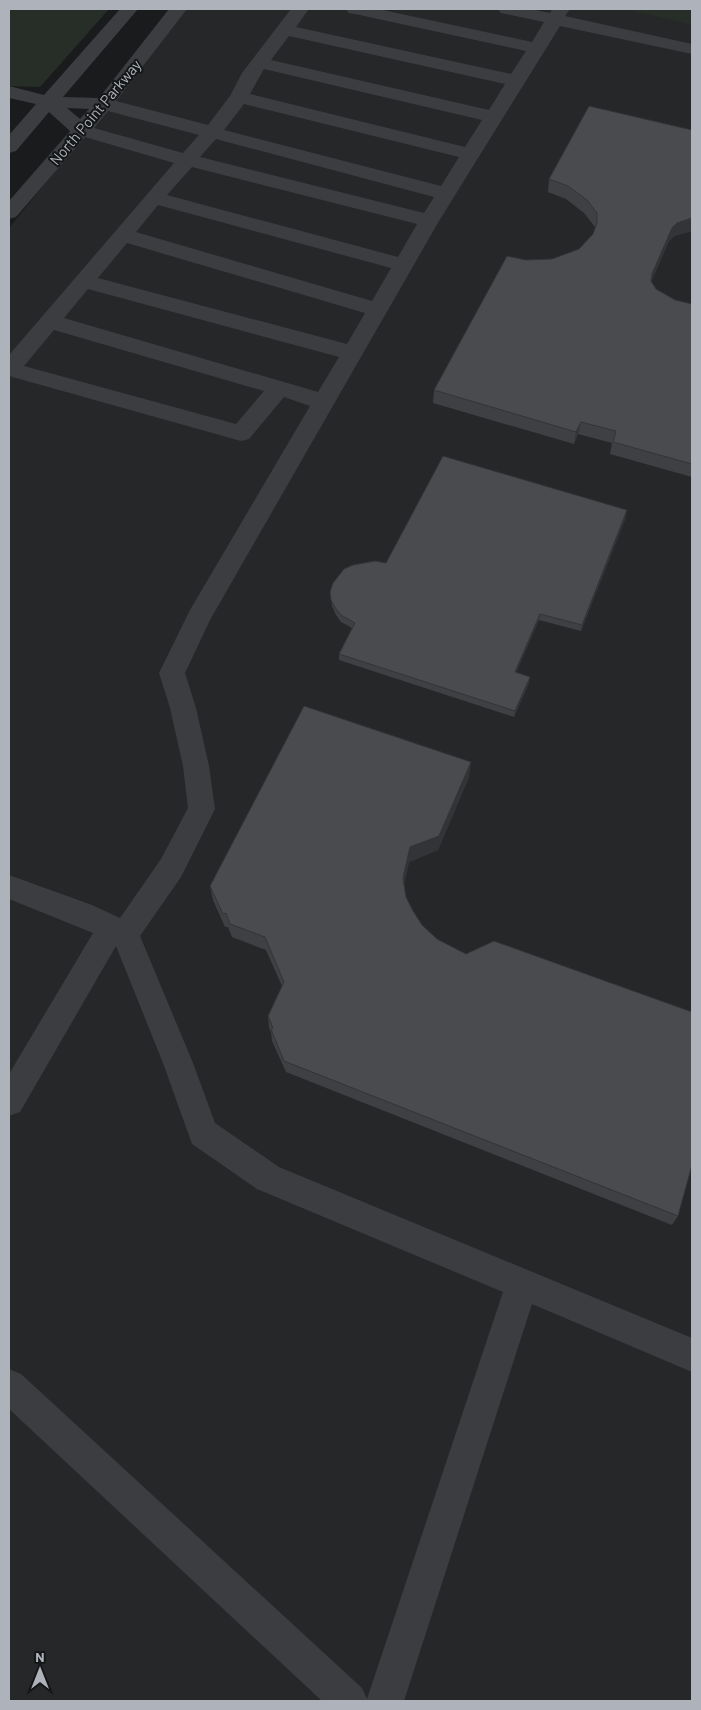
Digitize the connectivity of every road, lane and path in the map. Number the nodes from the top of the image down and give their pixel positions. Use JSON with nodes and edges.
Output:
{"nodes":[{"id":1,"x":129,"y":9,"type":"edge"},
{"id":2,"x":178,"y":9,"type":"edge"},
{"id":3,"x":300,"y":9,"type":"edge"},
{"id":4,"x":355,"y":9,"type":"edge"},
{"id":5,"x":507,"y":9,"type":"edge"},
{"id":6,"x":557,"y":14,"type":"edge"},
{"id":7,"x":285,"y":30,"type":"junction"},
{"id":8,"x":536,"y":48,"type":"junction"},
{"id":9,"x":692,"y":49,"type":"edge"},
{"id":10,"x":260,"y":63,"type":"junction"},
{"id":11,"x":516,"y":81,"type":"junction"},
{"id":12,"x":9,"y":92,"type":"edge"},
{"id":13,"x":238,"y":97,"type":"junction"},
{"id":14,"x":49,"y":102,"type":"junction"},
{"id":15,"x":104,"y":104,"type":"junction"},
{"id":16,"x":493,"y":117,"type":"junction"},
{"id":17,"x":81,"y":130,"type":"junction"},
{"id":18,"x":213,"y":131,"type":"junction"},
{"id":19,"x":9,"y":147,"type":"edge"},
{"id":20,"x":470,"y":154,"type":"junction"},
{"id":21,"x":187,"y":160,"type":"junction"},
{"id":22,"x":447,"y":194,"type":"junction"},
{"id":23,"x":154,"y":198,"type":"junction"},
{"id":24,"x":9,"y":213,"type":"edge"},
{"id":25,"x":430,"y":221,"type":"junction"},
{"id":26,"x":122,"y":235,"type":"junction"},
{"id":27,"x":404,"y":265,"type":"junction"},
{"id":28,"x":84,"y":281,"type":"junction"},
{"id":29,"x":378,"y":310,"type":"junction"},
{"id":30,"x":49,"y":321,"type":"junction"},
{"id":31,"x":352,"y":353,"type":"junction"},
{"id":32,"x":9,"y":369,"type":"edge"},
{"id":33,"x":280,"y":388,"type":"junction"},
{"id":34,"x":324,"y":402,"type":"junction"},
{"id":35,"x":9,"y":886,"type":"edge"},
{"id":36,"x":118,"y":931,"type":"junction"},
{"id":37,"x":9,"y":1102,"type":"edge"},
{"id":38,"x":522,"y":1285,"type":"junction"},
{"id":39,"x":692,"y":1355,"type":"edge"},
{"id":40,"x":9,"y":1386,"type":"edge"},
{"id":41,"x":349,"y":1701,"type":"edge"},
{"id":42,"x":385,"y":1701,"type":"edge"}],
"edges":[{"from":1,"to":14,"type":"street"},
{"from":2,"to":15,"type":"street","name":"North Point Parkway"},
{"from":3,"to":7,"type":"street"},
{"from":4,"to":8,"type":"street"},
{"from":5,"to":6,"type":"street"},
{"from":6,"to":8,"type":"street"},
{"from":6,"to":9,"type":"street"},
{"from":7,"to":10,"type":"street"},
{"from":7,"to":11,"type":"street"},
{"from":8,"to":11,"type":"street"},
{"from":10,"to":13,"type":"street"},
{"from":10,"to":16,"type":"street"},
{"from":11,"to":16,"type":"street"},
{"from":12,"to":14,"type":"street"},
{"from":13,"to":18,"type":"street"},
{"from":13,"to":20,"type":"street"},
{"from":14,"to":15,"type":"street"},
{"from":14,"to":17,"type":"street"},
{"from":14,"to":19,"type":"street"},
{"from":15,"to":17,"type":"street","name":"North Point Parkway"},
{"from":15,"to":18,"type":"street"},
{"from":16,"to":20,"type":"street"},
{"from":17,"to":21,"type":"street"},
{"from":17,"to":24,"type":"street","name":"North Point Parkway"},
{"from":18,"to":21,"type":"street"},
{"from":18,"to":22,"type":"street"},
{"from":20,"to":22,"type":"street"},
{"from":21,"to":23,"type":"street"},
{"from":21,"to":25,"type":"street"},
{"from":22,"to":25,"type":"street"},
{"from":23,"to":26,"type":"street"},
{"from":23,"to":27,"type":"street"},
{"from":25,"to":27,"type":"street"},
{"from":26,"to":28,"type":"street"},
{"from":26,"to":29,"type":"street"},
{"from":27,"to":29,"type":"street"},
{"from":28,"to":30,"type":"street"},
{"from":28,"to":31,"type":"street"},
{"from":29,"to":31,"type":"street"},
{"from":30,"to":32,"type":"street"},
{"from":30,"to":33,"type":"street"},
{"from":31,"to":34,"type":"street"},
{"from":32,"to":33,"type":"street"},
{"from":33,"to":34,"type":"street"},
{"from":34,"to":36,"type":"street"},
{"from":35,"to":36,"type":"street"},
{"from":36,"to":37,"type":"street"},
{"from":36,"to":38,"type":"street"},
{"from":38,"to":39,"type":"street"},
{"from":38,"to":42,"type":"street"},
{"from":40,"to":41,"type":"street"}]}
